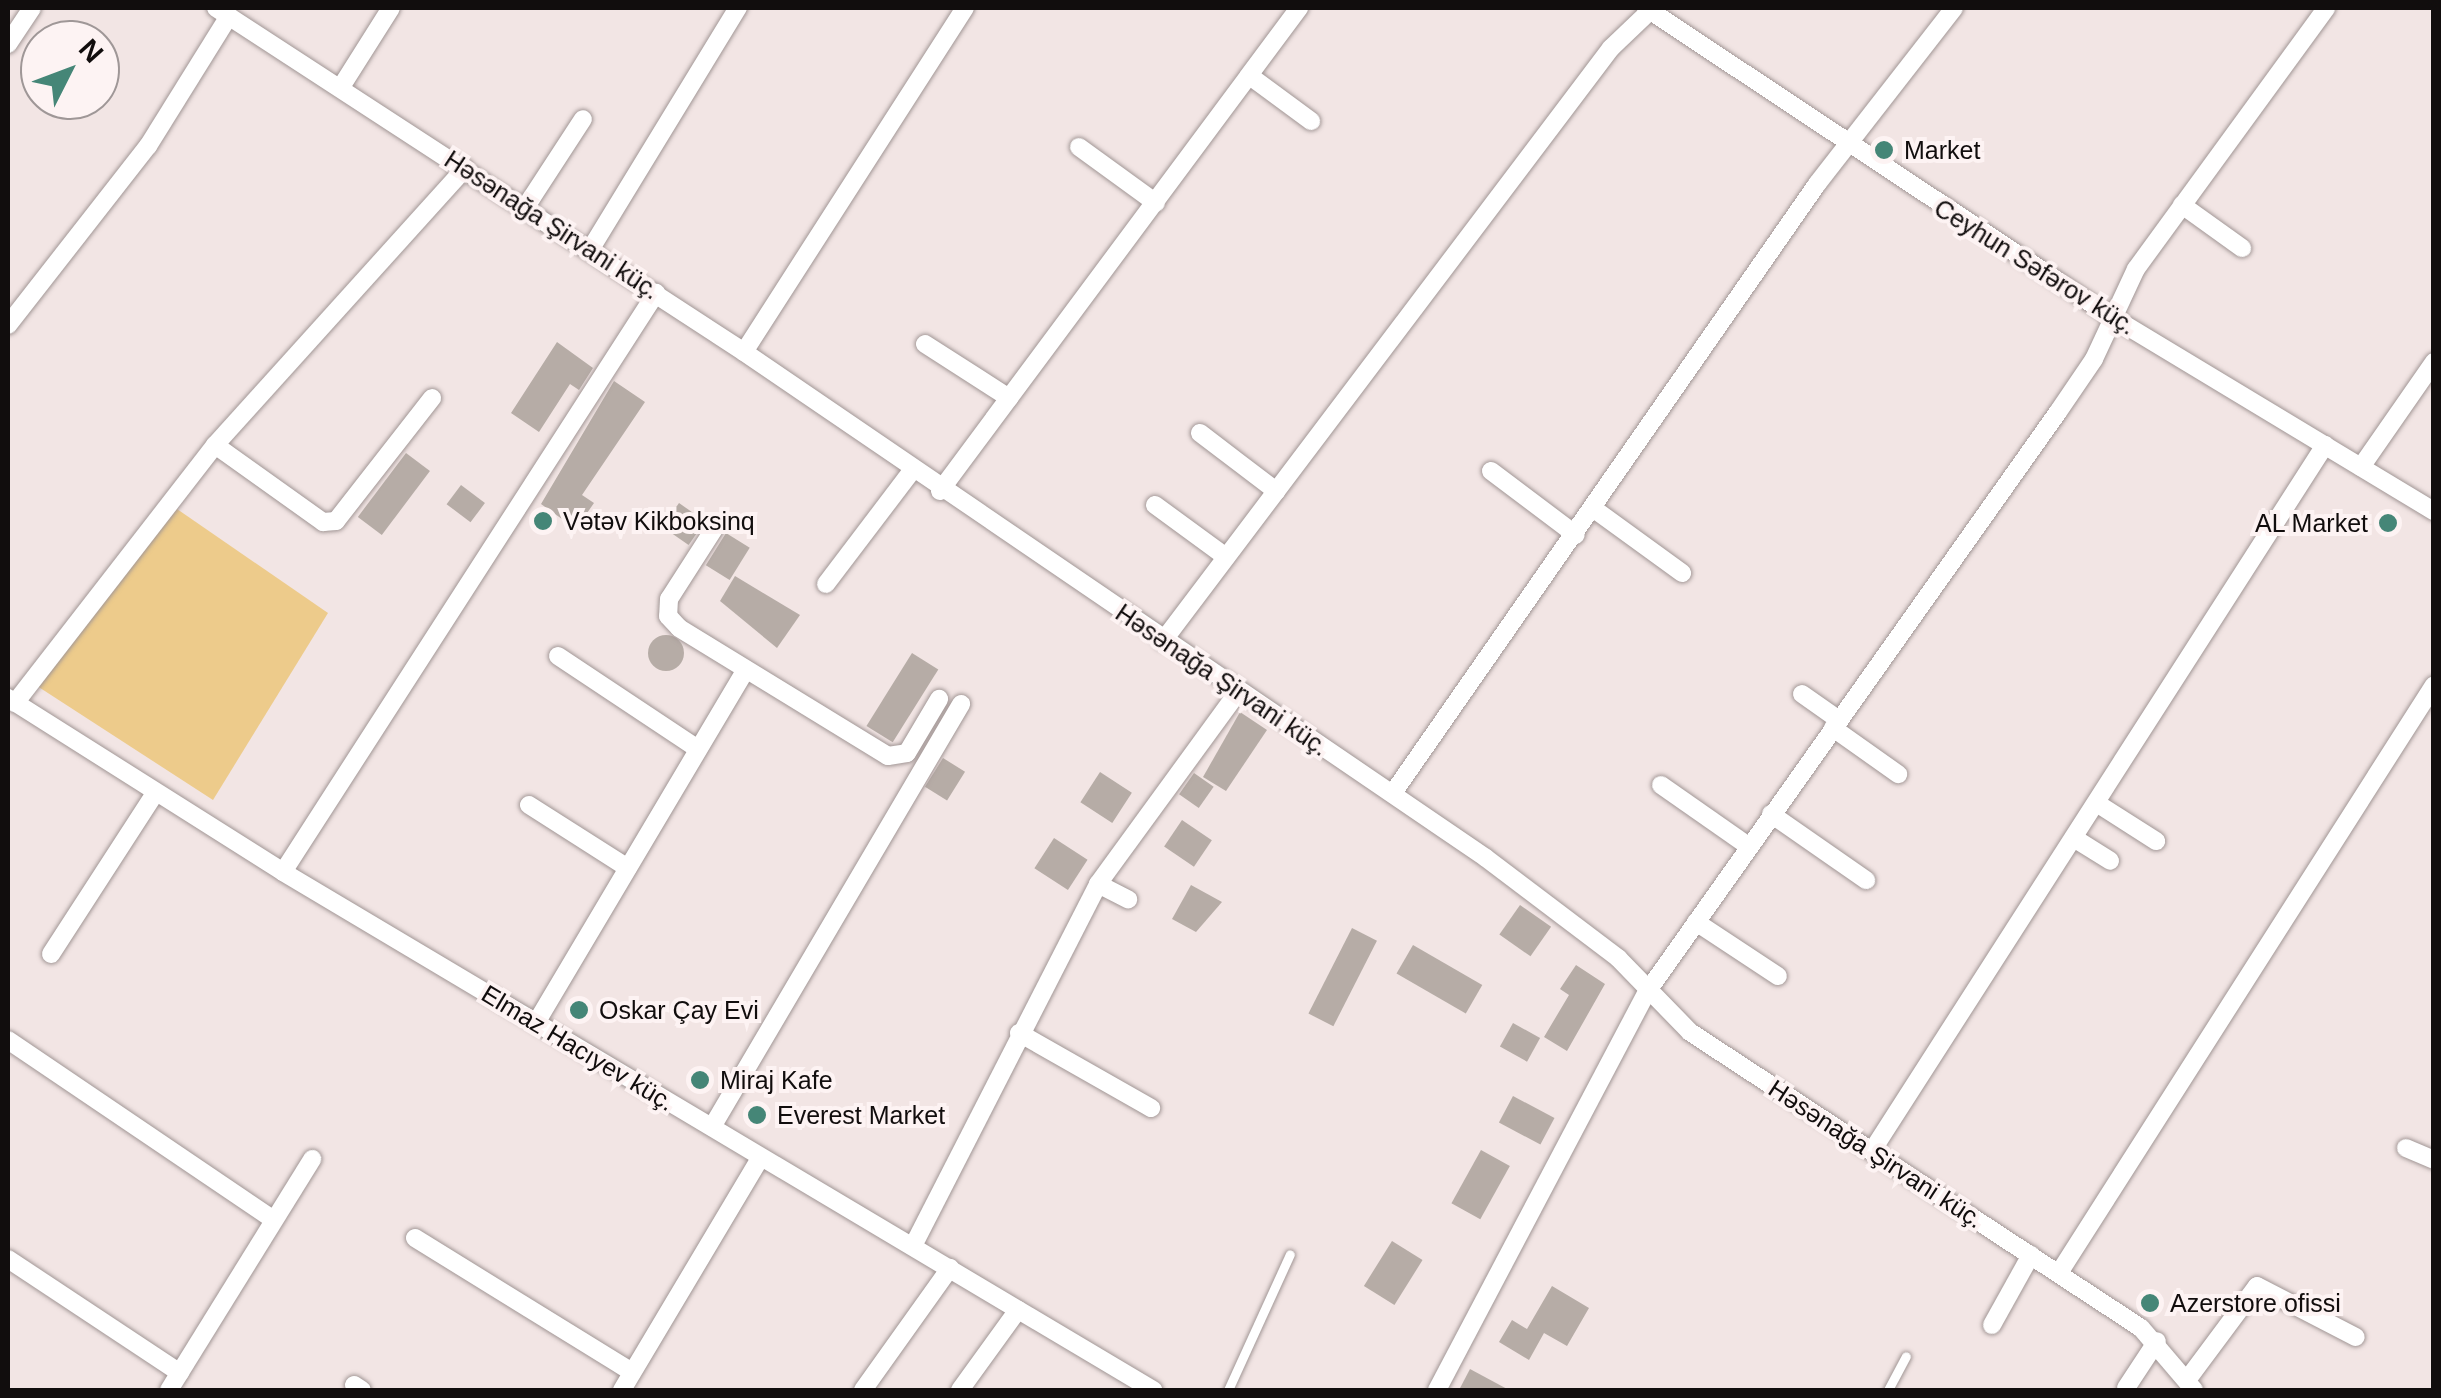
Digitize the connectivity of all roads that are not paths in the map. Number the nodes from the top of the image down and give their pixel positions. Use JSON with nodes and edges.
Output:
{"nodes":[{"id":1,"x":32,"y":8,"type":"edge"},
{"id":2,"x":391,"y":8,"type":"edge"},
{"id":3,"x":738,"y":8,"type":"edge"},
{"id":4,"x":966,"y":8,"type":"edge"},
{"id":5,"x":1299,"y":8,"type":"edge"},
{"id":6,"x":1650,"y":8,"type":"edge"},
{"id":7,"x":1954,"y":8,"type":"edge"},
{"id":8,"x":2326,"y":8,"type":"edge"},
{"id":9,"x":223,"y":12,"type":"edge"},
{"id":10,"x":8,"y":44,"type":"edge"},
{"id":11,"x":1250,"y":76,"type":"junction"},
{"id":12,"x":341,"y":88,"type":"junction"},
{"id":13,"x":583,"y":119,"type":"dead end"},
{"id":14,"x":1311,"y":121,"type":"dead end"},
{"id":15,"x":1079,"y":147,"type":"dead end"},
{"id":16,"x":1847,"y":148,"type":"junction"},
{"id":17,"x":465,"y":168,"type":"junction"},
{"id":18,"x":1156,"y":203,"type":"junction"},
{"id":19,"x":2182,"y":205,"type":"junction"},
{"id":20,"x":525,"y":208,"type":"junction"},
{"id":21,"x":2242,"y":248,"type":"dead end"},
{"id":22,"x":590,"y":250,"type":"junction"},
{"id":23,"x":656,"y":293,"type":"junction"},
{"id":24,"x":2112,"y":317,"type":"junction"},
{"id":25,"x":8,"y":325,"type":"edge"},
{"id":26,"x":926,"y":344,"type":"dead end"},
{"id":27,"x":744,"y":352,"type":"junction"},
{"id":28,"x":2434,"y":362,"type":"edge"},
{"id":29,"x":432,"y":398,"type":"dead end"},
{"id":30,"x":1010,"y":398,"type":"junction"},
{"id":31,"x":1200,"y":433,"type":"dead end"},
{"id":32,"x":215,"y":444,"type":"junction"},
{"id":33,"x":2325,"y":444,"type":"junction"},
{"id":34,"x":2362,"y":467,"type":"junction"},
{"id":35,"x":1491,"y":471,"type":"dead end"},
{"id":36,"x":912,"y":472,"type":"junction"},
{"id":37,"x":1276,"y":490,"type":"junction"},
{"id":38,"x":940,"y":491,"type":"junction"},
{"id":39,"x":1156,"y":505,"type":"dead end"},
{"id":40,"x":1594,"y":509,"type":"junction"},
{"id":41,"x":2434,"y":511,"type":"edge"},
{"id":42,"x":714,"y":529,"type":"dead end"},
{"id":43,"x":1576,"y":535,"type":"junction"},
{"id":44,"x":1226,"y":557,"type":"junction"},
{"id":45,"x":1682,"y":573,"type":"dead end"},
{"id":46,"x":826,"y":584,"type":"dead end"},
{"id":47,"x":1163,"y":640,"type":"junction"},
{"id":48,"x":558,"y":656,"type":"dead end"},
{"id":49,"x":744,"y":671,"type":"junction"},
{"id":50,"x":2434,"y":684,"type":"edge"},
{"id":51,"x":1238,"y":692,"type":"junction"},
{"id":52,"x":1802,"y":694,"type":"dead end"},
{"id":53,"x":939,"y":699,"type":"dead end"},
{"id":54,"x":11,"y":700,"type":"edge"},
{"id":55,"x":961,"y":704,"type":"dead end"},
{"id":56,"x":1836,"y":724,"type":"junction"},
{"id":57,"x":698,"y":749,"type":"junction"},
{"id":58,"x":1898,"y":774,"type":"dead end"},
{"id":59,"x":1661,"y":786,"type":"dead end"},
{"id":60,"x":155,"y":793,"type":"junction"},
{"id":61,"x":1393,"y":793,"type":"junction"},
{"id":62,"x":2098,"y":804,"type":"junction"},
{"id":63,"x":529,"y":805,"type":"dead end"},
{"id":64,"x":1771,"y":814,"type":"junction"},
{"id":65,"x":2077,"y":840,"type":"junction"},
{"id":66,"x":2156,"y":841,"type":"dead end"},
{"id":67,"x":1748,"y":846,"type":"junction"},
{"id":68,"x":2110,"y":861,"type":"dead end"},
{"id":69,"x":628,"y":868,"type":"junction"},
{"id":70,"x":284,"y":872,"type":"junction"},
{"id":71,"x":1866,"y":880,"type":"dead end"},
{"id":72,"x":1098,"y":884,"type":"junction"},
{"id":73,"x":1128,"y":899,"type":"dead end"},
{"id":74,"x":1696,"y":922,"type":"junction"},
{"id":75,"x":51,"y":954,"type":"dead end"},
{"id":76,"x":1778,"y":976,"type":"dead end"},
{"id":77,"x":1646,"y":992,"type":"junction"},
{"id":78,"x":536,"y":1024,"type":"junction"},
{"id":79,"x":1018,"y":1033,"type":"junction"},
{"id":80,"x":8,"y":1040,"type":"edge"},
{"id":81,"x":1151,"y":1108,"type":"dead end"},
{"id":82,"x":712,"y":1127,"type":"junction"},
{"id":83,"x":2406,"y":1148,"type":"dead end"},
{"id":84,"x":1872,"y":1152,"type":"junction"},
{"id":85,"x":761,"y":1156,"type":"junction"},
{"id":86,"x":312,"y":1159,"type":"dead end"},
{"id":87,"x":2434,"y":1160,"type":"edge"},
{"id":88,"x":272,"y":1219,"type":"junction"},
{"id":89,"x":415,"y":1238,"type":"dead end"},
{"id":90,"x":913,"y":1246,"type":"junction"},
{"id":91,"x":1290,"y":1254,"type":"dead end"},
{"id":92,"x":2031,"y":1255,"type":"junction"},
{"id":93,"x":8,"y":1259,"type":"edge"},
{"id":94,"x":950,"y":1268,"type":"junction"},
{"id":95,"x":2059,"y":1273,"type":"junction"},
{"id":96,"x":1018,"y":1310,"type":"junction"},
{"id":97,"x":1992,"y":1325,"type":"dead end"},
{"id":98,"x":2356,"y":1337,"type":"dead end"},
{"id":99,"x":2157,"y":1341,"type":"junction"},
{"id":100,"x":1906,"y":1356,"type":"dead end"},
{"id":101,"x":180,"y":1372,"type":"junction"},
{"id":102,"x":632,"y":1372,"type":"junction"},
{"id":103,"x":2190,"y":1385,"type":"edge"},
{"id":104,"x":2126,"y":1388,"type":"edge"},
{"id":105,"x":169,"y":1390,"type":"edge"},
{"id":106,"x":622,"y":1390,"type":"edge"},
{"id":107,"x":863,"y":1390,"type":"edge"},
{"id":108,"x":960,"y":1390,"type":"edge"},
{"id":109,"x":1153,"y":1390,"type":"edge"},
{"id":110,"x":1228,"y":1390,"type":"edge"},
{"id":111,"x":1437,"y":1390,"type":"edge"},
{"id":112,"x":1888,"y":1390,"type":"edge"}],
"edges":[{"from":1,"to":10,"type":"street"},
{"from":2,"to":12,"type":"street"},
{"from":3,"to":22,"type":"street"},
{"from":4,"to":27,"type":"street"},
{"from":5,"to":11,"type":"street"},
{"from":6,"to":16,"type":"street","name":"Ceyhun Səfərov küç."},
{"from":6,"to":37,"type":"street"},
{"from":7,"to":16,"type":"street"},
{"from":8,"to":19,"type":"street"},
{"from":9,"to":12,"type":"street","name":"Həsənağa Şirvani küç."},
{"from":9,"to":25,"type":"street"},
{"from":11,"to":14,"type":"street"},
{"from":11,"to":18,"type":"street"},
{"from":12,"to":17,"type":"street","name":"Həsənağa Şirvani küç."},
{"from":13,"to":20,"type":"street"},
{"from":15,"to":18,"type":"street"},
{"from":16,"to":24,"type":"street","name":"Ceyhun Səfərov küç."},
{"from":16,"to":40,"type":"street"},
{"from":17,"to":20,"type":"street","name":"Həsənağa Şirvani küç."},
{"from":17,"to":32,"type":"street"},
{"from":18,"to":30,"type":"street"},
{"from":19,"to":21,"type":"street"},
{"from":19,"to":24,"type":"street"},
{"from":20,"to":22,"type":"street","name":"Həsənağa Şirvani küç."},
{"from":22,"to":23,"type":"street","name":"Həsənağa Şirvani küç."},
{"from":23,"to":27,"type":"street","name":"Həsənağa Şirvani küç."},
{"from":23,"to":70,"type":"street"},
{"from":24,"to":33,"type":"street","name":"Ceyhun Səfərov küç."},
{"from":24,"to":56,"type":"street"},
{"from":26,"to":30,"type":"street"},
{"from":27,"to":36,"type":"street","name":"Həsənağa Şirvani küç."},
{"from":28,"to":34,"type":"street"},
{"from":29,"to":32,"type":"street"},
{"from":30,"to":38,"type":"street"},
{"from":31,"to":37,"type":"street"},
{"from":32,"to":54,"type":"street"},
{"from":33,"to":34,"type":"street","name":"Ceyhun Səfərov küç."},
{"from":33,"to":62,"type":"street"},
{"from":34,"to":41,"type":"street","name":"Ceyhun Səfərov küç."},
{"from":35,"to":43,"type":"street"},
{"from":36,"to":38,"type":"street","name":"Həsənağa Şirvani küç."},
{"from":36,"to":46,"type":"street"},
{"from":37,"to":44,"type":"street"},
{"from":38,"to":47,"type":"street","name":"Həsənağa Şirvani küç."},
{"from":39,"to":44,"type":"street"},
{"from":40,"to":43,"type":"street"},
{"from":40,"to":45,"type":"street"},
{"from":42,"to":49,"type":"street"},
{"from":43,"to":61,"type":"street"},
{"from":44,"to":47,"type":"street"},
{"from":47,"to":51,"type":"street","name":"Həsənağa Şirvani küç."},
{"from":48,"to":57,"type":"street"},
{"from":49,"to":53,"type":"street"},
{"from":49,"to":57,"type":"street"},
{"from":50,"to":95,"type":"street"},
{"from":51,"to":61,"type":"street","name":"Həsənağa Şirvani küç."},
{"from":51,"to":72,"type":"street"},
{"from":52,"to":56,"type":"street"},
{"from":54,"to":60,"type":"street","name":"Elmaz Hacıyev küç."},
{"from":55,"to":82,"type":"street"},
{"from":56,"to":58,"type":"street"},
{"from":56,"to":64,"type":"street"},
{"from":57,"to":69,"type":"street"},
{"from":59,"to":67,"type":"street"},
{"from":60,"to":70,"type":"street","name":"Elmaz Hacıyev küç."},
{"from":60,"to":75,"type":"street"},
{"from":61,"to":77,"type":"street","name":"Həsənağa Şirvani küç."},
{"from":62,"to":65,"type":"street"},
{"from":62,"to":66,"type":"street"},
{"from":63,"to":69,"type":"street"},
{"from":64,"to":67,"type":"street"},
{"from":64,"to":71,"type":"street"},
{"from":65,"to":68,"type":"street"},
{"from":65,"to":84,"type":"street"},
{"from":67,"to":74,"type":"street"},
{"from":69,"to":78,"type":"street"},
{"from":70,"to":78,"type":"street","name":"Elmaz Hacıyev küç."},
{"from":72,"to":73,"type":"street"},
{"from":72,"to":79,"type":"street"},
{"from":74,"to":76,"type":"street"},
{"from":74,"to":77,"type":"street"},
{"from":77,"to":84,"type":"street","name":"Həsənağa Şirvani küç."},
{"from":77,"to":111,"type":"street"},
{"from":78,"to":82,"type":"street","name":"Elmaz Hacıyev küç."},
{"from":79,"to":81,"type":"street"},
{"from":79,"to":90,"type":"street"},
{"from":80,"to":88,"type":"street"},
{"from":82,"to":85,"type":"street","name":"Elmaz Hacıyev küç."},
{"from":83,"to":87,"type":"street"},
{"from":84,"to":92,"type":"street","name":"Həsənağa Şirvani küç."},
{"from":85,"to":90,"type":"street","name":"Elmaz Hacıyev küç."},
{"from":85,"to":102,"type":"street"},
{"from":86,"to":88,"type":"street"},
{"from":88,"to":101,"type":"street"},
{"from":89,"to":102,"type":"street"},
{"from":90,"to":94,"type":"street","name":"Elmaz Hacıyev küç."},
{"from":91,"to":110,"type":"lane"},
{"from":92,"to":95,"type":"street","name":"Həsənağa Şirvani küç."},
{"from":92,"to":97,"type":"street"},
{"from":93,"to":101,"type":"street"},
{"from":94,"to":96,"type":"street","name":"Elmaz Hacıyev küç."},
{"from":94,"to":107,"type":"street"},
{"from":95,"to":99,"type":"street","name":"Həsənağa Şirvani küç."},
{"from":96,"to":108,"type":"street"},
{"from":96,"to":109,"type":"street","name":"Elmaz Hacıyev küç."},
{"from":98,"to":103,"type":"street"},
{"from":99,"to":103,"type":"street","name":"Həsənağa Şirvani küç."},
{"from":99,"to":104,"type":"street"},
{"from":100,"to":112,"type":"lane"},
{"from":101,"to":105,"type":"street"},
{"from":102,"to":106,"type":"street"}]}
